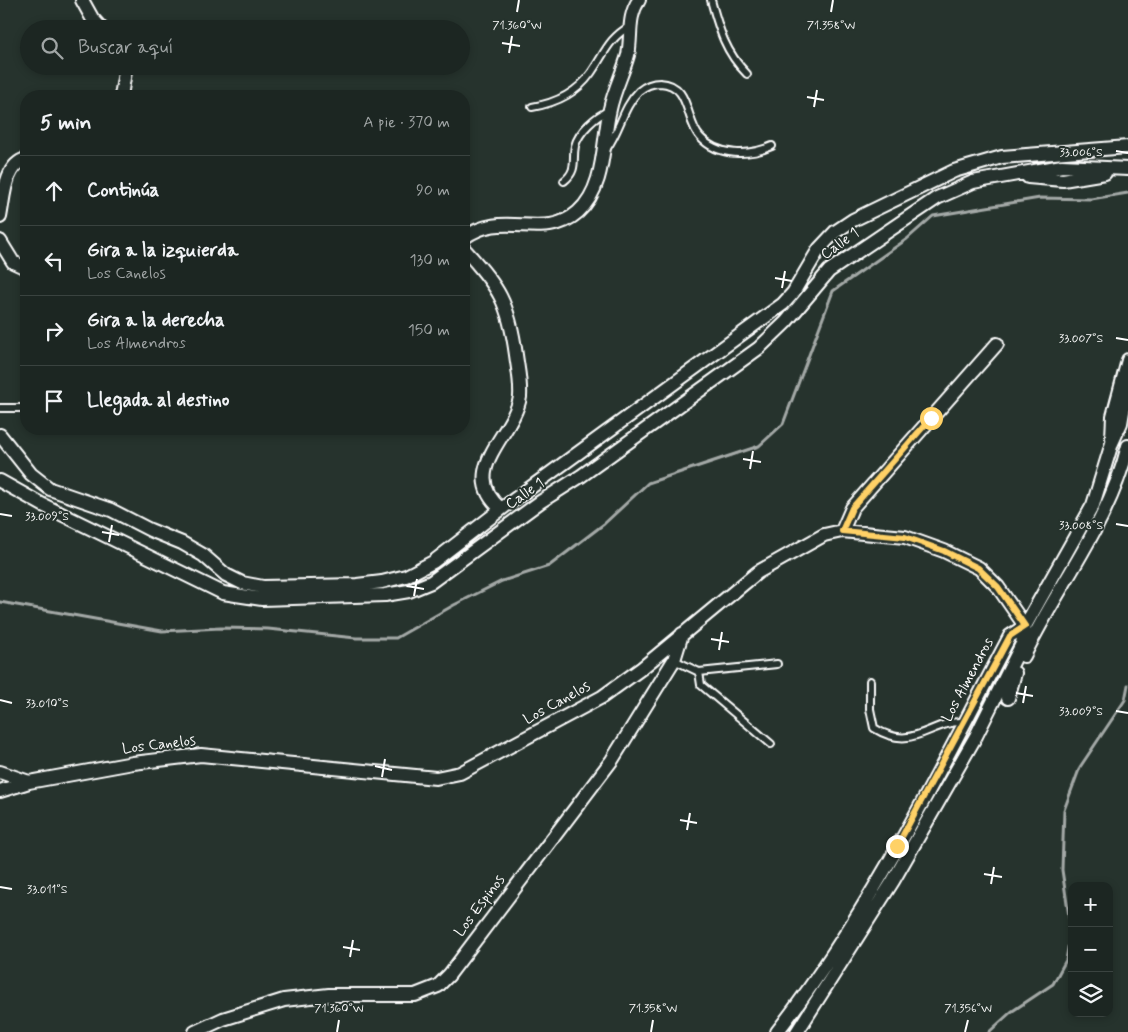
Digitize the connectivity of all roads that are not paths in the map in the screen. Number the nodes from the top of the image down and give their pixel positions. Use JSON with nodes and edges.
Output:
{"nodes":[{"id":1,"x":82,"y":0,"type":"edge"},
{"id":2,"x":639,"y":0,"type":"edge"},
{"id":3,"x":711,"y":0,"type":"edge"},
{"id":4,"x":94,"y":20,"type":"edge"},
{"id":5,"x":630,"y":26,"type":"junction"},
{"id":6,"x":748,"y":74,"type":"dead end"},
{"id":7,"x":124,"y":75,"type":"edge"},
{"id":8,"x":122,"y":90,"type":"edge"},
{"id":9,"x":532,"y":107,"type":"dead end"},
{"id":10,"x":610,"y":110,"type":"junction"},
{"id":11,"x":772,"y":146,"type":"dead end"},
{"id":12,"x":1128,"y":147,"type":"edge"},
{"id":13,"x":603,"y":153,"type":"junction"},
{"id":14,"x":20,"y":161,"type":"edge"},
{"id":15,"x":1128,"y":169,"type":"edge"},
{"id":16,"x":564,"y":181,"type":"dead end"},
{"id":17,"x":0,"y":217,"type":"edge"},
{"id":18,"x":470,"y":234,"type":"edge"},
{"id":19,"x":0,"y":241,"type":"edge"},
{"id":20,"x":470,"y":256,"type":"edge"},
{"id":21,"x":20,"y":267,"type":"edge"},
{"id":22,"x":997,"y":344,"type":"dead end"},
{"id":23,"x":1128,"y":360,"type":"edge"},
{"id":24,"x":1128,"y":383,"type":"edge"},
{"id":25,"x":0,"y":408,"type":"edge"},
{"id":26,"x":20,"y":408,"type":"edge"},
{"id":27,"x":0,"y":435,"type":"edge"},
{"id":28,"x":1112,"y":443,"type":"junction"},
{"id":29,"x":1128,"y":446,"type":"edge"},
{"id":30,"x":0,"y":481,"type":"edge"},
{"id":31,"x":502,"y":509,"type":"junction"},
{"id":32,"x":842,"y":531,"type":"junction"},
{"id":33,"x":1025,"y":626,"type":"junction"},
{"id":34,"x":682,"y":634,"type":"junction"},
{"id":35,"x":674,"y":660,"type":"junction"},
{"id":36,"x":776,"y":664,"type":"dead end"},
{"id":37,"x":699,"y":672,"type":"junction"},
{"id":38,"x":870,"y":680,"type":"dead end"},
{"id":39,"x":1008,"y":698,"type":"dead end"},
{"id":40,"x":964,"y":722,"type":"junction"},
{"id":41,"x":771,"y":744,"type":"dead end"},
{"id":42,"x":0,"y":772,"type":"edge"},
{"id":43,"x":29,"y":782,"type":"junction"},
{"id":44,"x":0,"y":791,"type":"edge"},
{"id":45,"x":925,"y":794,"type":"junction"},
{"id":46,"x":940,"y":799,"type":"junction"},
{"id":47,"x":195,"y":1032,"type":"edge"},
{"id":48,"x":777,"y":1032,"type":"edge"},
{"id":49,"x":797,"y":1032,"type":"edge"}],
"edges":[{"from":1,"to":4,"type":"street"},
{"from":2,"to":5,"type":"street"},
{"from":3,"to":6,"type":"lane"},
{"from":5,"to":9,"type":"lane"},
{"from":5,"to":10,"type":"street"},
{"from":7,"to":8,"type":"street"},
{"from":10,"to":13,"type":"street"},
{"from":10,"to":16,"type":"lane"},
{"from":11,"to":13,"type":"lane"},
{"from":12,"to":31,"type":"street"},
{"from":13,"to":18,"type":"street"},
{"from":14,"to":17,"type":"street"},
{"from":15,"to":30,"type":"street","name":"Calle 1"},
{"from":19,"to":21,"type":"street"},
{"from":20,"to":31,"type":"street"},
{"from":22,"to":32,"type":"street"},
{"from":23,"to":28,"type":"street"},
{"from":24,"to":28,"type":"street"},
{"from":25,"to":26,"type":"lane"},
{"from":27,"to":31,"type":"street"},
{"from":28,"to":33,"type":"street"},
{"from":29,"to":39,"type":"street"},
{"from":32,"to":33,"type":"street","name":"Los Canelos"},
{"from":32,"to":34,"type":"street","name":"Los Canelos"},
{"from":33,"to":40,"type":"street","name":"Los Almendros"},
{"from":33,"to":46,"type":"street","name":"Los Almendros"},
{"from":34,"to":35,"type":"street","name":"Los Espinos"},
{"from":34,"to":43,"type":"street","name":"Los Canelos"},
{"from":35,"to":37,"type":"lane"},
{"from":35,"to":47,"type":"street","name":"Los Espinos"},
{"from":36,"to":37,"type":"lane"},
{"from":37,"to":41,"type":"lane"},
{"from":38,"to":40,"type":"lane"},
{"from":40,"to":45,"type":"street","name":"Los Almendros"},
{"from":42,"to":43,"type":"street"},
{"from":43,"to":44,"type":"street","name":"Los Canelos"},
{"from":45,"to":46,"type":"street"},
{"from":45,"to":48,"type":"street","name":"Los Almendros"},
{"from":46,"to":49,"type":"street","name":"Los Almendros"}]}
